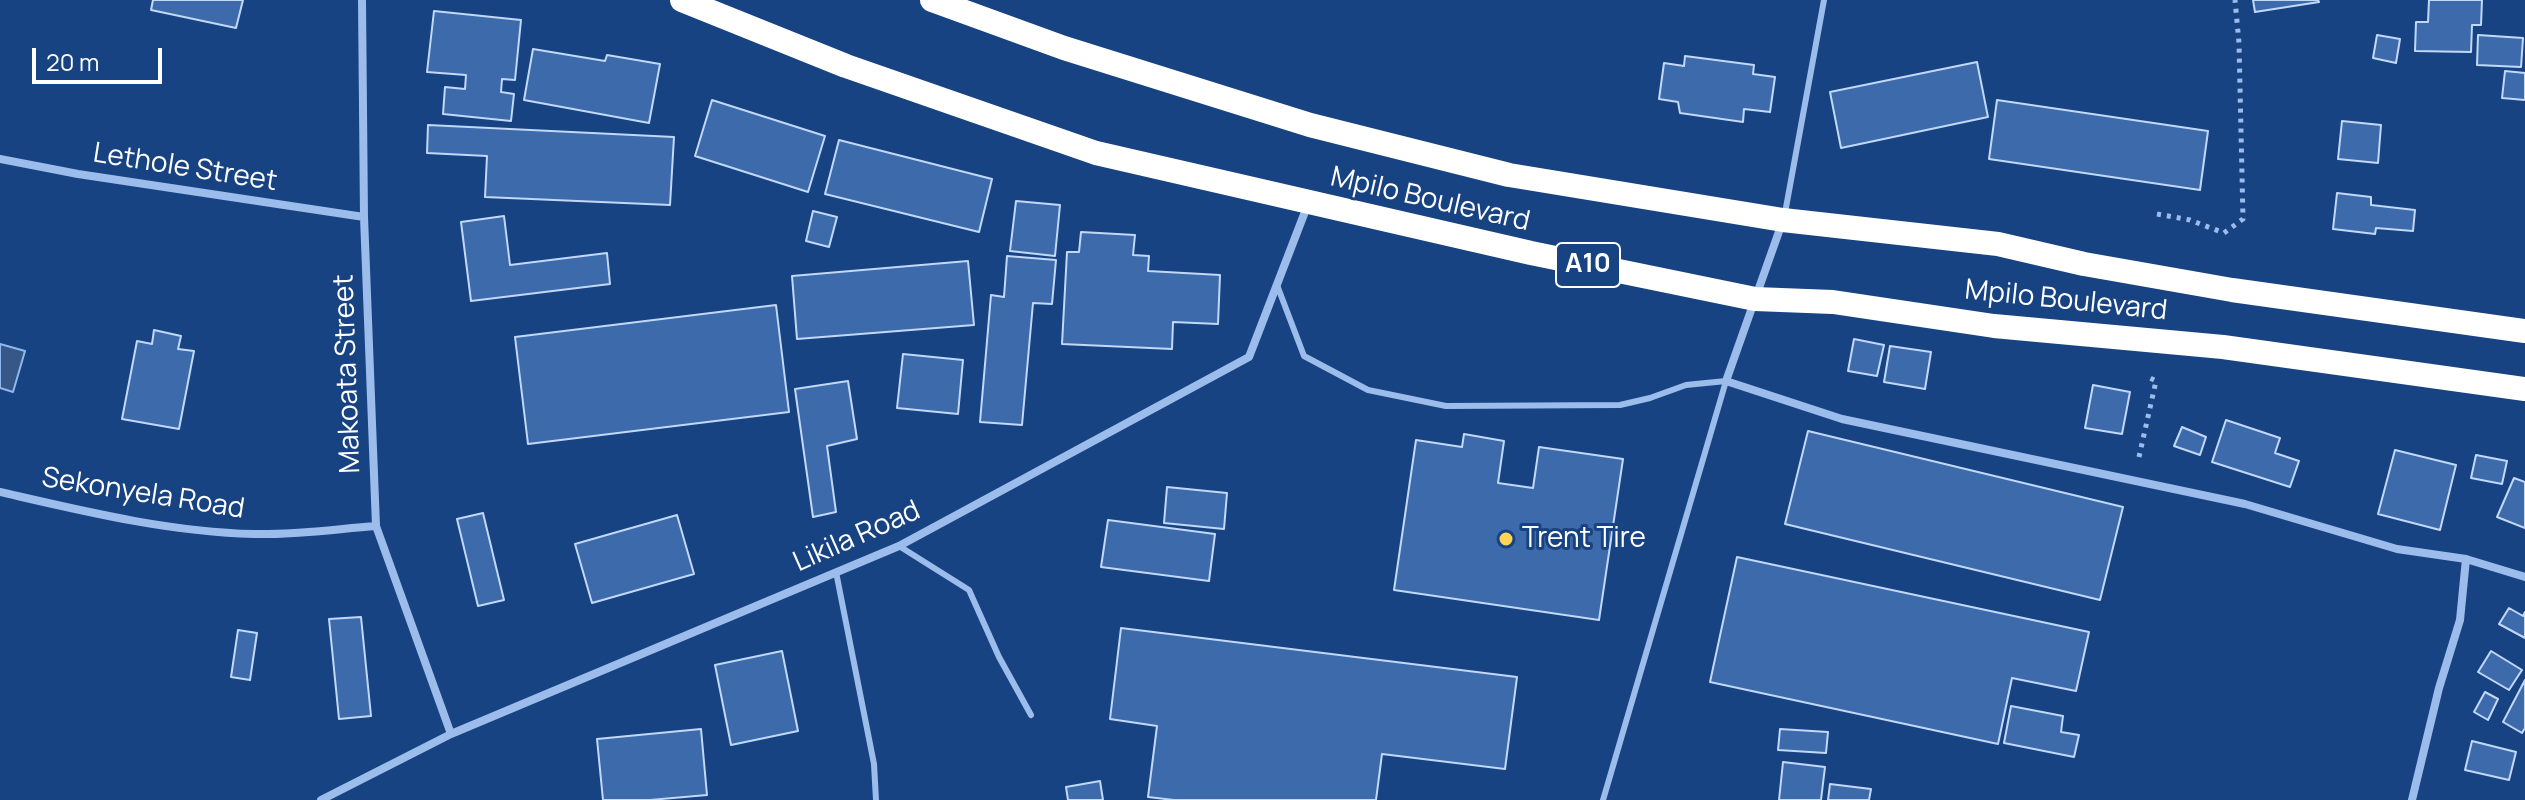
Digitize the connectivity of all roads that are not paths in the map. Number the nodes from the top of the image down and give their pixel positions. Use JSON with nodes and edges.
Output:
{"nodes":[{"id":1,"x":362,"y":0,"type":"edge"},
{"id":2,"x":682,"y":0,"type":"edge"},
{"id":3,"x":932,"y":0,"type":"edge"},
{"id":4,"x":1824,"y":0,"type":"edge"},
{"id":5,"x":0,"y":159,"type":"edge"},
{"id":6,"x":1308,"y":204,"type":"junction"},
{"id":7,"x":364,"y":217,"type":"junction"},
{"id":8,"x":1783,"y":220,"type":"junction"},
{"id":9,"x":1276,"y":285,"type":"junction"},
{"id":10,"x":1755,"y":299,"type":"junction"},
{"id":11,"x":2525,"y":331,"type":"edge"},
{"id":12,"x":1726,"y":381,"type":"junction"},
{"id":13,"x":2525,"y":389,"type":"edge"},
{"id":14,"x":0,"y":492,"type":"edge"},
{"id":15,"x":376,"y":526,"type":"junction"},
{"id":16,"x":899,"y":546,"type":"junction"},
{"id":17,"x":2466,"y":559,"type":"junction"},
{"id":18,"x":836,"y":572,"type":"junction"},
{"id":19,"x":2525,"y":577,"type":"edge"},
{"id":20,"x":1031,"y":715,"type":"dead end"},
{"id":21,"x":451,"y":734,"type":"junction"},
{"id":22,"x":321,"y":800,"type":"edge"},
{"id":23,"x":876,"y":800,"type":"edge"},
{"id":24,"x":1603,"y":800,"type":"edge"},
{"id":25,"x":2412,"y":800,"type":"edge"}],
"edges":[{"from":1,"to":7,"type":"street","name":"Makoata Street"},
{"from":2,"to":6,"type":"highway","name":"Mpilo Boulevard","number":"A10"},
{"from":3,"to":8,"type":"highway","name":"Mpilo Boulevard"},
{"from":4,"to":8,"type":"lane"},
{"from":5,"to":7,"type":"street","name":"Lethole Street"},
{"from":6,"to":9,"type":"street","name":"Likila Road"},
{"from":6,"to":10,"type":"highway","name":"Mpilo Boulevard","number":"A10"},
{"from":7,"to":15,"type":"street","name":"Makoata Street"},
{"from":8,"to":10,"type":"street"},
{"from":8,"to":11,"type":"highway","name":"Mpilo Boulevard"},
{"from":9,"to":12,"type":"lane"},
{"from":9,"to":16,"type":"street","name":"Likila Road"},
{"from":10,"to":12,"type":"street"},
{"from":10,"to":13,"type":"highway","name":"Mpilo Boulevard","number":"A10"},
{"from":12,"to":17,"type":"street"},
{"from":12,"to":24,"type":"lane"},
{"from":14,"to":15,"type":"street","name":"Sekonyela Road"},
{"from":15,"to":21,"type":"street","name":"Makoata Street"},
{"from":16,"to":18,"type":"street","name":"Likila Road"},
{"from":16,"to":20,"type":"lane"},
{"from":17,"to":19,"type":"street"},
{"from":17,"to":25,"type":"street"},
{"from":18,"to":21,"type":"street","name":"Likila Road"},
{"from":18,"to":23,"type":"lane"},
{"from":21,"to":22,"type":"street","name":"Likila Road"}]}
